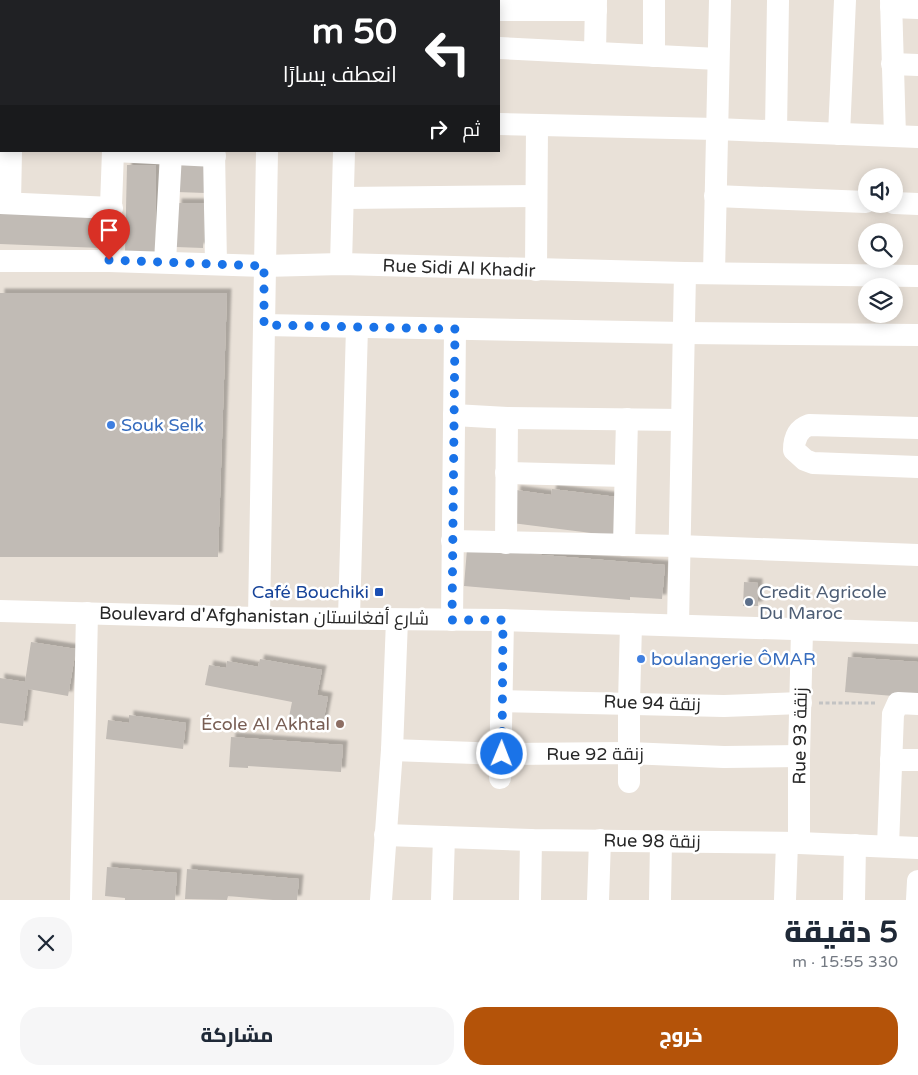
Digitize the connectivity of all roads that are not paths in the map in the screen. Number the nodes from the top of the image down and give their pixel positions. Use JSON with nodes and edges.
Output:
{"nodes":[{"id":1,"x":654,"y":0,"type":"edge"},
{"id":2,"x":720,"y":0,"type":"edge"},
{"id":3,"x":778,"y":0,"type":"edge"},
{"id":4,"x":845,"y":0,"type":"edge"},
{"id":5,"x":891,"y":4,"type":"edge"},
{"id":6,"x":596,"y":5,"type":"edge"},
{"id":7,"x":918,"y":8,"type":"edge"},
{"id":8,"x":500,"y":10,"type":"edge"},
{"id":9,"x":500,"y":48,"type":"edge"},
{"id":10,"x":595,"y":53,"type":"junction"},
{"id":11,"x":654,"y":56,"type":"junction"},
{"id":12,"x":718,"y":59,"type":"junction"},
{"id":13,"x":892,"y":64,"type":"junction"},
{"id":14,"x":918,"y":65,"type":"edge"},
{"id":15,"x":500,"y":124,"type":"edge"},
{"id":16,"x":537,"y":125,"type":"junction"},
{"id":17,"x":716,"y":129,"type":"junction"},
{"id":18,"x":776,"y":131,"type":"junction"},
{"id":19,"x":839,"y":134,"type":"junction"},
{"id":20,"x":895,"y":136,"type":"junction"},
{"id":21,"x":918,"y":137,"type":"edge"},
{"id":22,"x":11,"y":152,"type":"edge"},
{"id":23,"x":114,"y":152,"type":"edge"},
{"id":24,"x":133,"y":152,"type":"edge"},
{"id":25,"x":267,"y":152,"type":"edge"},
{"id":26,"x":344,"y":152,"type":"edge"},
{"id":27,"x":214,"y":153,"type":"edge"},
{"id":28,"x":171,"y":154,"type":"junction"},
{"id":29,"x":536,"y":196,"type":"junction"},
{"id":30,"x":715,"y":196,"type":"junction"},
{"id":31,"x":344,"y":198,"type":"junction"},
{"id":32,"x":858,"y":202,"type":"edge"},
{"id":33,"x":5,"y":203,"type":"edge"},
{"id":34,"x":903,"y":203,"type":"edge"},
{"id":35,"x":918,"y":204,"type":"edge"},
{"id":36,"x":112,"y":208,"type":"junction"},
{"id":37,"x":109,"y":260,"type":"junction"},
{"id":38,"x":0,"y":261,"type":"edge"},
{"id":39,"x":165,"y":262,"type":"junction"},
{"id":40,"x":216,"y":264,"type":"junction"},
{"id":41,"x":341,"y":264,"type":"junction"},
{"id":42,"x":264,"y":266,"type":"junction"},
{"id":43,"x":536,"y":270,"type":"junction"},
{"id":44,"x":918,"y":272,"type":"edge"},
{"id":45,"x":685,"y":273,"type":"junction"},
{"id":46,"x":714,"y":273,"type":"junction"},
{"id":47,"x":918,"y":276,"type":"edge"},
{"id":48,"x":264,"y":325,"type":"junction"},
{"id":49,"x":357,"y":327,"type":"junction"},
{"id":50,"x":455,"y":329,"type":"junction"},
{"id":51,"x":684,"y":333,"type":"junction"},
{"id":52,"x":918,"y":336,"type":"edge"},
{"id":53,"x":454,"y":415,"type":"junction"},
{"id":54,"x":507,"y":418,"type":"junction"},
{"id":55,"x":626,"y":419,"type":"junction"},
{"id":56,"x":682,"y":420,"type":"junction"},
{"id":57,"x":918,"y":428,"type":"edge"},
{"id":58,"x":918,"y":467,"type":"edge"},
{"id":59,"x":506,"y":473,"type":"junction"},
{"id":60,"x":625,"y":476,"type":"junction"},
{"id":61,"x":452,"y":541,"type":"junction"},
{"id":62,"x":506,"y":543,"type":"junction"},
{"id":63,"x":624,"y":545,"type":"junction"},
{"id":64,"x":679,"y":546,"type":"junction"},
{"id":65,"x":918,"y":555,"type":"edge"},
{"id":66,"x":0,"y":611,"type":"edge"},
{"id":67,"x":87,"y":613,"type":"junction"},
{"id":68,"x":259,"y":618,"type":"junction"},
{"id":69,"x":348,"y":618,"type":"junction"},
{"id":70,"x":397,"y":620,"type":"junction"},
{"id":71,"x":452,"y":620,"type":"junction"},
{"id":72,"x":503,"y":620,"type":"junction"},
{"id":73,"x":631,"y":624,"type":"junction"},
{"id":74,"x":678,"y":625,"type":"junction"},
{"id":75,"x":802,"y":630,"type":"junction"},
{"id":76,"x":918,"y":633,"type":"edge"},
{"id":77,"x":502,"y":700,"type":"junction"},
{"id":78,"x":629,"y":703,"type":"junction"},
{"id":79,"x":801,"y":704,"type":"junction"},
{"id":80,"x":908,"y":704,"type":"edge"},
{"id":81,"x":392,"y":750,"type":"junction"},
{"id":82,"x":502,"y":754,"type":"junction"},
{"id":83,"x":629,"y":754,"type":"junction"},
{"id":84,"x":799,"y":756,"type":"junction"},
{"id":85,"x":892,"y":760,"type":"junction"},
{"id":86,"x":918,"y":760,"type":"edge"},
{"id":87,"x":500,"y":778,"type":"dead end"},
{"id":88,"x":630,"y":782,"type":"dead end"},
{"id":89,"x":385,"y":835,"type":"junction"},
{"id":90,"x":444,"y":837,"type":"junction"},
{"id":91,"x":531,"y":840,"type":"junction"},
{"id":92,"x":600,"y":840,"type":"junction"},
{"id":93,"x":661,"y":842,"type":"junction"},
{"id":94,"x":793,"y":843,"type":"junction"},
{"id":95,"x":855,"y":846,"type":"junction"},
{"id":96,"x":888,"y":846,"type":"junction"},
{"id":97,"x":918,"y":848,"type":"edge"},
{"id":98,"x":918,"y":881,"type":"edge"},
{"id":99,"x":80,"y":900,"type":"edge"},
{"id":100,"x":381,"y":900,"type":"edge"},
{"id":101,"x":442,"y":900,"type":"edge"},
{"id":102,"x":530,"y":900,"type":"edge"},
{"id":103,"x":598,"y":900,"type":"edge"},
{"id":104,"x":660,"y":900,"type":"edge"},
{"id":105,"x":786,"y":900,"type":"edge"},
{"id":106,"x":854,"y":900,"type":"edge"},
{"id":107,"x":917,"y":900,"type":"edge"}],
"edges":[{"from":1,"to":11,"type":"street"},
{"from":2,"to":12,"type":"street"},
{"from":3,"to":18,"type":"street"},
{"from":4,"to":19,"type":"street"},
{"from":5,"to":7,"type":"street"},
{"from":5,"to":13,"type":"street"},
{"from":6,"to":8,"type":"street"},
{"from":6,"to":10,"type":"street"},
{"from":9,"to":10,"type":"street"},
{"from":10,"to":11,"type":"street"},
{"from":11,"to":12,"type":"street"},
{"from":12,"to":17,"type":"street"},
{"from":13,"to":14,"type":"street"},
{"from":13,"to":20,"type":"street"},
{"from":15,"to":16,"type":"street"},
{"from":16,"to":17,"type":"street"},
{"from":16,"to":29,"type":"street"},
{"from":17,"to":18,"type":"street"},
{"from":17,"to":30,"type":"street"},
{"from":18,"to":19,"type":"street"},
{"from":19,"to":20,"type":"street"},
{"from":20,"to":21,"type":"street"},
{"from":22,"to":33,"type":"street"},
{"from":23,"to":36,"type":"street"},
{"from":24,"to":28,"type":"street"},
{"from":25,"to":42,"type":"street"},
{"from":26,"to":31,"type":"street"},
{"from":27,"to":28,"type":"street"},
{"from":27,"to":40,"type":"street"},
{"from":28,"to":39,"type":"street"},
{"from":29,"to":31,"type":"street"},
{"from":29,"to":43,"type":"street"},
{"from":30,"to":32,"type":"street"},
{"from":30,"to":46,"type":"street"},
{"from":31,"to":41,"type":"street"},
{"from":33,"to":36,"type":"street"},
{"from":34,"to":35,"type":"street"},
{"from":36,"to":37,"type":"street"},
{"from":37,"to":38,"type":"street","name":"Rue Sidi Al Khadir"},
{"from":37,"to":39,"type":"street","name":"Rue Sidi Al Khadir"},
{"from":39,"to":40,"type":"street","name":"Rue Sidi Al Khadir"},
{"from":40,"to":42,"type":"street","name":"Rue Sidi Al Khadir"},
{"from":41,"to":42,"type":"street","name":"Rue Sidi Al Khadir"},
{"from":41,"to":43,"type":"street","name":"Rue Sidi Al Khadir"},
{"from":42,"to":48,"type":"street"},
{"from":43,"to":45,"type":"street","name":"Rue Sidi Al Khadir"},
{"from":44,"to":47,"type":"street"},
{"from":45,"to":46,"type":"street","name":"Rue Sidi Al Khadir"},
{"from":45,"to":51,"type":"street"},
{"from":46,"to":47,"type":"street","name":"Rue Sidi Al Khadir"},
{"from":48,"to":49,"type":"street"},
{"from":48,"to":68,"type":"street"},
{"from":49,"to":50,"type":"street"},
{"from":49,"to":69,"type":"street"},
{"from":50,"to":51,"type":"street"},
{"from":50,"to":53,"type":"street"},
{"from":51,"to":52,"type":"street"},
{"from":51,"to":56,"type":"street"},
{"from":53,"to":54,"type":"street"},
{"from":53,"to":61,"type":"street"},
{"from":54,"to":55,"type":"street"},
{"from":54,"to":59,"type":"street"},
{"from":55,"to":56,"type":"street"},
{"from":55,"to":60,"type":"street"},
{"from":56,"to":64,"type":"street"},
{"from":57,"to":58,"type":"street"},
{"from":59,"to":60,"type":"street"},
{"from":59,"to":62,"type":"street"},
{"from":60,"to":63,"type":"street"},
{"from":61,"to":62,"type":"street"},
{"from":61,"to":71,"type":"street"},
{"from":62,"to":63,"type":"street"},
{"from":63,"to":64,"type":"street"},
{"from":64,"to":65,"type":"street"},
{"from":64,"to":74,"type":"street"},
{"from":66,"to":67,"type":"street","name":"Boulevard d'Afghanistan شارع أفغانستان"},
{"from":67,"to":68,"type":"street","name":"Boulevard d'Afghanistan شارع أفغانستان"},
{"from":67,"to":99,"type":"street"},
{"from":68,"to":69,"type":"street","name":"Boulevard d'Afghanistan شارع أفغانستان"},
{"from":69,"to":70,"type":"street","name":"Boulevard d'Afghanistan شارع أفغانستان"},
{"from":70,"to":71,"type":"street","name":"Boulevard d'Afghanistan شارع أفغانستان"},
{"from":70,"to":81,"type":"street"},
{"from":71,"to":72,"type":"street","name":"Boulevard d'Afghanistan شارع أفغانستان"},
{"from":72,"to":73,"type":"street","name":"Boulevard d'Afghanistan شارع أفغانستان"},
{"from":72,"to":77,"type":"street"},
{"from":73,"to":74,"type":"street","name":"Boulevard d'Afghanistan شارع أفغانستان"},
{"from":73,"to":78,"type":"street"},
{"from":74,"to":75,"type":"street","name":"Boulevard d'Afghanistan شارع أفغانستان"},
{"from":75,"to":76,"type":"street","name":"Boulevard d'Afghanistan شارع أفغانستان"},
{"from":75,"to":79,"type":"street","name":"Rue 93 زنقة"},
{"from":77,"to":78,"type":"street","name":"Rue 94 زنقة"},
{"from":77,"to":82,"type":"street"},
{"from":78,"to":79,"type":"street","name":"Rue 94 زنقة"},
{"from":78,"to":83,"type":"street"},
{"from":79,"to":84,"type":"street","name":"Rue 93 زنقة"},
{"from":80,"to":85,"type":"street"},
{"from":81,"to":82,"type":"street","name":"Rue 92 زنقة"},
{"from":81,"to":89,"type":"street"},
{"from":82,"to":83,"type":"street","name":"Rue 92 زنقة"},
{"from":82,"to":87,"type":"street"},
{"from":83,"to":84,"type":"street","name":"Rue 92 زنقة"},
{"from":83,"to":88,"type":"street"},
{"from":84,"to":94,"type":"street","name":"Rue 93 زنقة"},
{"from":85,"to":86,"type":"street"},
{"from":85,"to":96,"type":"street"},
{"from":89,"to":90,"type":"street","name":"Rue 98 زنقة"},
{"from":89,"to":100,"type":"street"},
{"from":90,"to":91,"type":"street","name":"Rue 98 زنقة"},
{"from":90,"to":101,"type":"street"},
{"from":91,"to":92,"type":"street","name":"Rue 98 زنقة"},
{"from":91,"to":102,"type":"street"},
{"from":92,"to":93,"type":"street","name":"Rue 98 زنقة"},
{"from":92,"to":103,"type":"street"},
{"from":93,"to":94,"type":"street","name":"Rue 98 زنقة"},
{"from":93,"to":104,"type":"street"},
{"from":94,"to":95,"type":"street","name":"Rue 98 زنقة"},
{"from":94,"to":105,"type":"street","name":"Rue 93 زنقة"},
{"from":95,"to":96,"type":"street","name":"Rue 98 زنقة"},
{"from":95,"to":106,"type":"street"},
{"from":96,"to":97,"type":"street","name":"Rue 98 زنقة"},
{"from":98,"to":107,"type":"street"}]}
